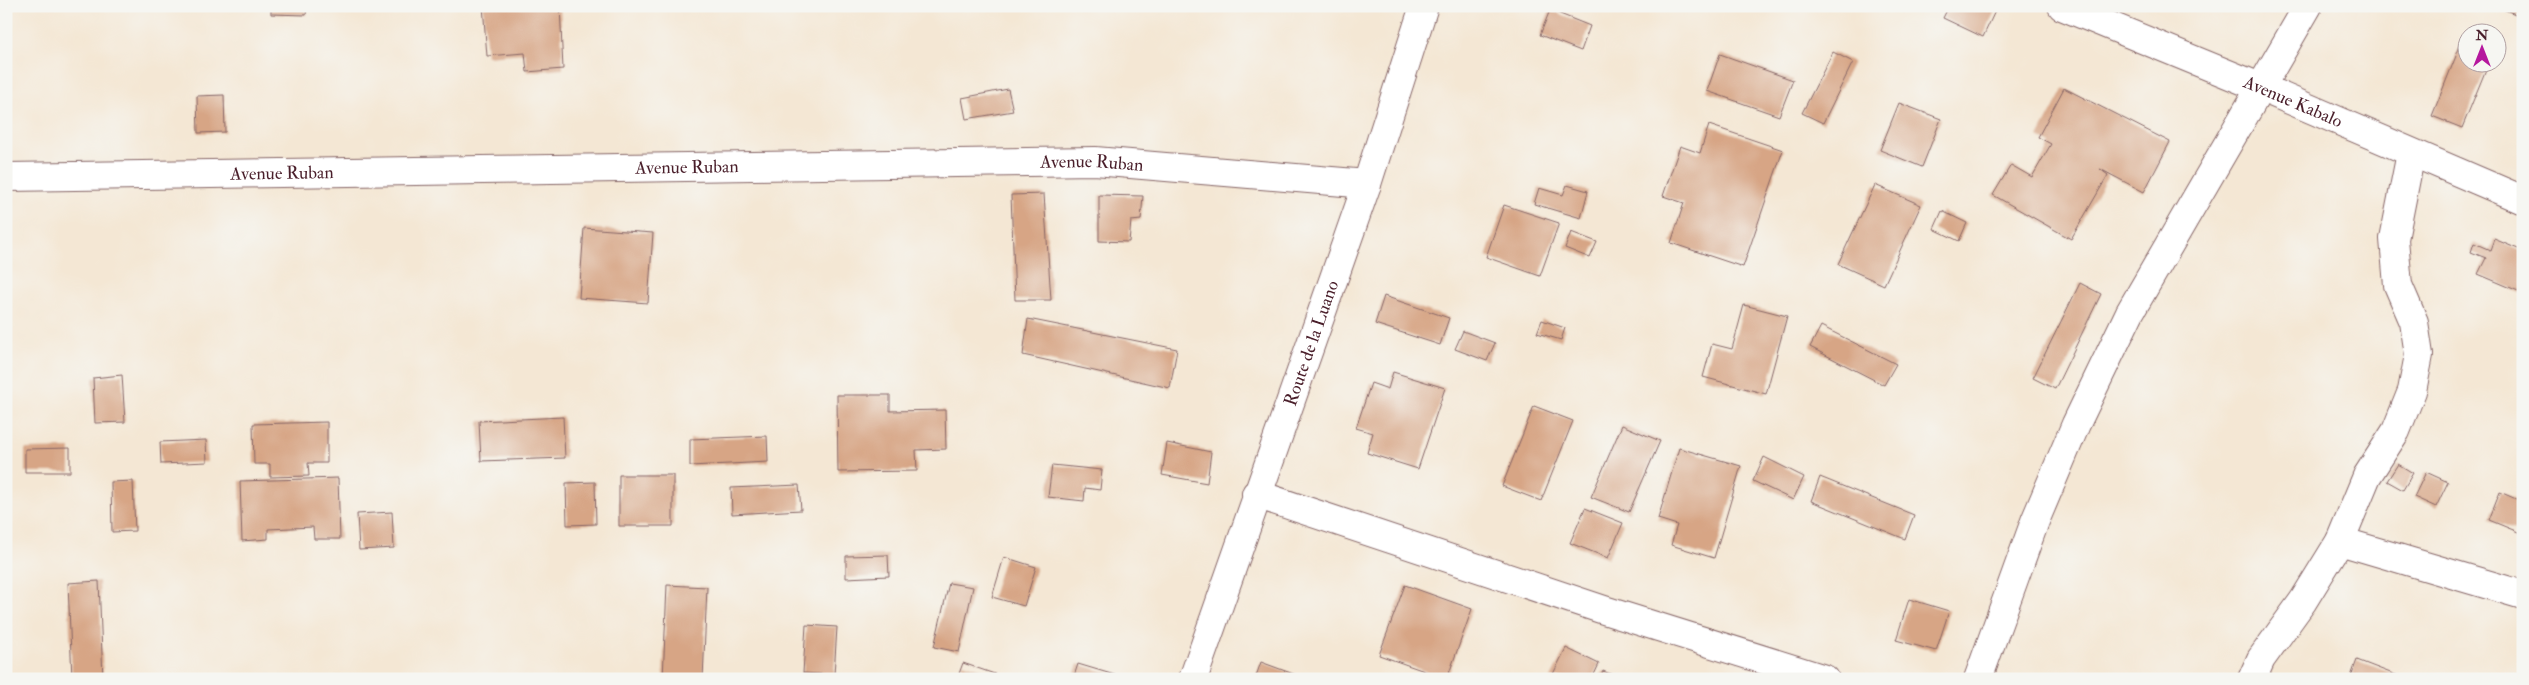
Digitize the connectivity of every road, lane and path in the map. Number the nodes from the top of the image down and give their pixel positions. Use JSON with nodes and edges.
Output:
{"nodes":[{"id":1,"x":1424,"y":6,"type":"edge"},
{"id":2,"x":2062,"y":6,"type":"edge"},
{"id":3,"x":2308,"y":6,"type":"edge"},
{"id":4,"x":2262,"y":88,"type":"junction"},
{"id":5,"x":2411,"y":153,"type":"junction"},
{"id":6,"x":6,"y":177,"type":"edge"},
{"id":7,"x":1367,"y":184,"type":"junction"},
{"id":8,"x":2523,"y":200,"type":"edge"},
{"id":9,"x":1256,"y":494,"type":"junction"},
{"id":10,"x":2340,"y":541,"type":"junction"},
{"id":11,"x":2523,"y":595,"type":"edge"},
{"id":12,"x":1193,"y":679,"type":"edge"},
{"id":13,"x":1825,"y":679,"type":"edge"},
{"id":14,"x":1978,"y":679,"type":"edge"},
{"id":15,"x":2252,"y":679,"type":"edge"}],
"edges":[{"from":1,"to":7,"type":"street","name":"Route de la Luano"},
{"from":2,"to":4,"type":"street","name":"Avenue Kabalo"},
{"from":3,"to":4,"type":"street"},
{"from":4,"to":5,"type":"street","name":"Avenue Kabalo"},
{"from":4,"to":14,"type":"street"},
{"from":5,"to":8,"type":"street","name":"Avenue Kabalo"},
{"from":5,"to":10,"type":"street"},
{"from":6,"to":7,"type":"street","name":"Avenue Ruban"},
{"from":7,"to":9,"type":"street","name":"Route de la Luano"},
{"from":9,"to":12,"type":"street","name":"Route de la Luano"},
{"from":9,"to":13,"type":"street"},
{"from":10,"to":11,"type":"street"},
{"from":10,"to":15,"type":"street"}]}
